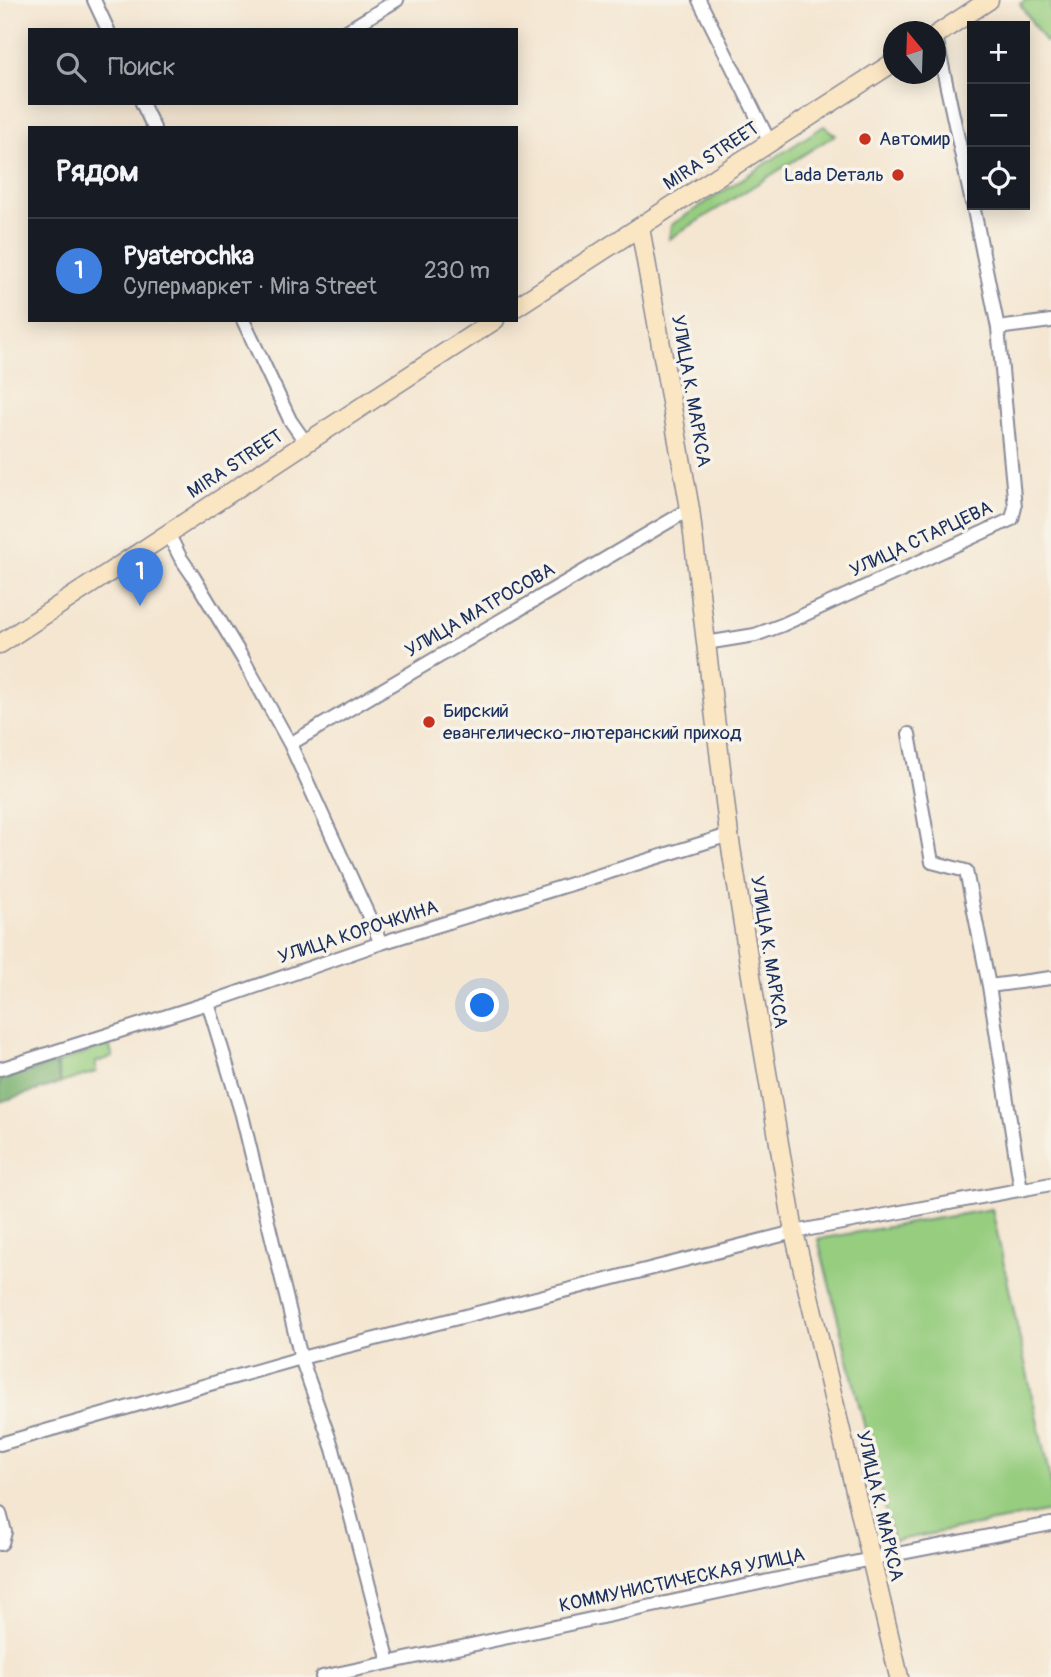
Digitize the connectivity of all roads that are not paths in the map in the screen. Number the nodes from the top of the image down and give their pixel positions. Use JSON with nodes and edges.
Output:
{"nodes":[{"id":1,"x":94,"y":0,"type":"edge"},
{"id":2,"x":397,"y":0,"type":"edge"},
{"id":3,"x":699,"y":0,"type":"edge"},
{"id":4,"x":989,"y":0,"type":"edge"},
{"id":5,"x":107,"y":28,"type":"edge"},
{"id":6,"x":351,"y":28,"type":"edge"},
{"id":7,"x":946,"y":29,"type":"edge"},
{"id":8,"x":883,"y":69,"type":"edge"},
{"id":9,"x":946,"y":83,"type":"edge"},
{"id":10,"x":143,"y":105,"type":"edge"},
{"id":11,"x":152,"y":126,"type":"edge"},
{"id":12,"x":770,"y":143,"type":"junction"},
{"id":13,"x":967,"y":181,"type":"edge"},
{"id":14,"x":973,"y":210,"type":"edge"},
{"id":15,"x":640,"y":227,"type":"junction"},
{"id":16,"x":518,"y":306,"type":"edge"},
{"id":17,"x":1051,"y":321,"type":"edge"},
{"id":18,"x":244,"y":322,"type":"edge"},
{"id":19,"x":492,"y":322,"type":"edge"},
{"id":20,"x":998,"y":328,"type":"junction"},
{"id":21,"x":306,"y":443,"type":"junction"},
{"id":22,"x":690,"y":509,"type":"junction"},
{"id":23,"x":168,"y":533,"type":"junction"},
{"id":24,"x":706,"y":643,"type":"junction"},
{"id":25,"x":0,"y":645,"type":"edge"},
{"id":26,"x":909,"y":734,"type":"dead end"},
{"id":27,"x":290,"y":744,"type":"junction"},
{"id":28,"x":729,"y":835,"type":"junction"},
{"id":29,"x":380,"y":943,"type":"junction"},
{"id":30,"x":1051,"y":978,"type":"edge"},
{"id":31,"x":989,"y":986,"type":"junction"},
{"id":32,"x":208,"y":1003,"type":"junction"},
{"id":33,"x":0,"y":1069,"type":"edge"},
{"id":34,"x":1051,"y":1184,"type":"edge"},
{"id":35,"x":1021,"y":1189,"type":"junction"},
{"id":36,"x":794,"y":1232,"type":"junction"},
{"id":37,"x":301,"y":1358,"type":"junction"},
{"id":38,"x":0,"y":1444,"type":"edge"},
{"id":39,"x":0,"y":1513,"type":"edge"},
{"id":40,"x":1051,"y":1524,"type":"edge"},
{"id":41,"x":0,"y":1544,"type":"edge"},
{"id":42,"x":872,"y":1559,"type":"junction"},
{"id":43,"x":388,"y":1662,"type":"junction"},
{"id":44,"x":323,"y":1677,"type":"edge"},
{"id":45,"x":899,"y":1677,"type":"edge"}],
"edges":[{"from":1,"to":5,"type":"street"},
{"from":2,"to":6,"type":"street"},
{"from":3,"to":12,"type":"street"},
{"from":4,"to":7,"type":"main road"},
{"from":8,"to":12,"type":"main road","name":"MIRA STREET"},
{"from":9,"to":13,"type":"street","name":"УЛИЦА СТАРЦЕВА"},
{"from":10,"to":11,"type":"street"},
{"from":12,"to":15,"type":"main road","name":"MIRA STREET"},
{"from":14,"to":20,"type":"street","name":"УЛИЦА СТАРЦЕВА"},
{"from":15,"to":16,"type":"main road","name":"MIRA STREET"},
{"from":15,"to":22,"type":"main road","name":"УЛИЦА К. МАРКСА"},
{"from":17,"to":20,"type":"street"},
{"from":18,"to":21,"type":"street"},
{"from":19,"to":21,"type":"main road","name":"MIRA STREET"},
{"from":20,"to":24,"type":"street","name":"УЛИЦА СТАРЦЕВА"},
{"from":21,"to":23,"type":"main road","name":"MIRA STREET"},
{"from":22,"to":24,"type":"main road","name":"УЛИЦА К. МАРКСА"},
{"from":22,"to":27,"type":"street","name":"УЛИЦА МАТРОСОВА"},
{"from":23,"to":25,"type":"main road","name":"MIRA STREET"},
{"from":23,"to":27,"type":"street"},
{"from":24,"to":28,"type":"main road","name":"УЛИЦА К. МАРКСА"},
{"from":26,"to":31,"type":"street"},
{"from":27,"to":29,"type":"street"},
{"from":28,"to":29,"type":"street","name":"УЛИЦА КОРОЧКИНА"},
{"from":28,"to":36,"type":"main road","name":"УЛИЦА К. МАРКСА"},
{"from":29,"to":32,"type":"street","name":"УЛИЦА КОРОЧКИНА"},
{"from":30,"to":31,"type":"street"},
{"from":31,"to":35,"type":"street"},
{"from":32,"to":33,"type":"street","name":"УЛИЦА КОРОЧКИНА"},
{"from":32,"to":37,"type":"street"},
{"from":34,"to":35,"type":"street"},
{"from":35,"to":36,"type":"street"},
{"from":36,"to":37,"type":"street"},
{"from":36,"to":42,"type":"main road","name":"УЛИЦА К. МАРКСА"},
{"from":37,"to":38,"type":"street"},
{"from":37,"to":43,"type":"street"},
{"from":39,"to":41,"type":"street"},
{"from":40,"to":42,"type":"street","name":"КОММУНИСТИЧЕСКАЯ УЛИЦА"},
{"from":42,"to":43,"type":"street","name":"КОММУНИСТИЧЕСКАЯ УЛИЦА"},
{"from":42,"to":45,"type":"main road","name":"УЛИЦА К. МАРКСА"},
{"from":43,"to":44,"type":"street","name":"КОММУНИСТИЧЕСКАЯ УЛИЦА"}]}
